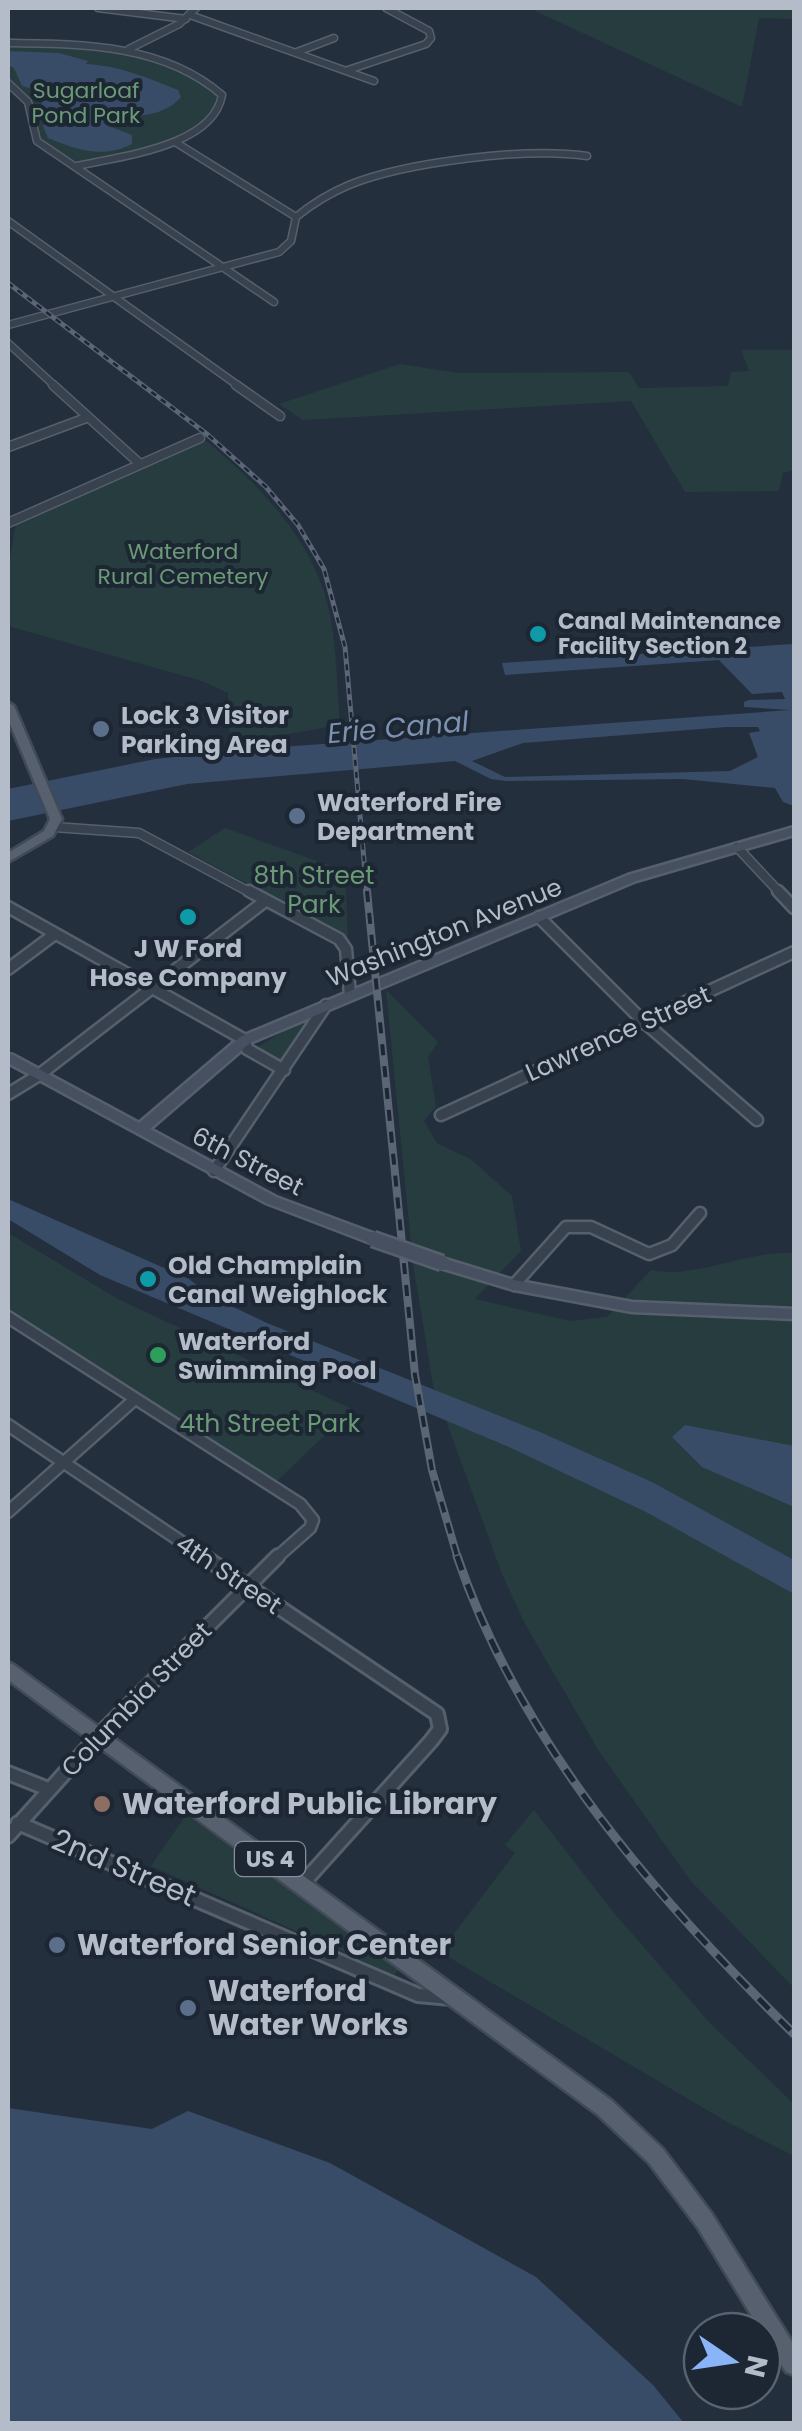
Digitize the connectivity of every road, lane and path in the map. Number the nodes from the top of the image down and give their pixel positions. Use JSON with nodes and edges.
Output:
{"nodes":[{"id":1,"x":98,"y":8,"type":"edge"},
{"id":2,"x":196,"y":8,"type":"edge"},
{"id":3,"x":386,"y":8,"type":"edge"},
{"id":4,"x":188,"y":17,"type":"junction"},
{"id":5,"x":8,"y":31,"type":"edge"},
{"id":6,"x":334,"y":38,"type":"dead end"},
{"id":7,"x":10,"y":43,"type":"edge"},
{"id":8,"x":128,"y":50,"type":"junction"},
{"id":9,"x":296,"y":52,"type":"junction"},
{"id":10,"x":347,"y":70,"type":"junction"},
{"id":11,"x":374,"y":81,"type":"dead end"},
{"id":12,"x":8,"y":83,"type":"edge"},
{"id":13,"x":176,"y":142,"type":"junction"},
{"id":14,"x":587,"y":156,"type":"dead end"},
{"id":15,"x":77,"y":166,"type":"junction"},
{"id":16,"x":296,"y":217,"type":"junction"},
{"id":17,"x":8,"y":221,"type":"edge"},
{"id":18,"x":226,"y":267,"type":"junction"},
{"id":19,"x":117,"y":297,"type":"junction"},
{"id":20,"x":274,"y":302,"type":"dead end"},
{"id":21,"x":8,"y":325,"type":"edge"},
{"id":22,"x":8,"y":343,"type":"edge"},
{"id":23,"x":280,"y":416,"type":"dead end"},
{"id":24,"x":86,"y":418,"type":"junction"},
{"id":25,"x":200,"y":438,"type":"dead end"},
{"id":26,"x":8,"y":447,"type":"edge"},
{"id":27,"x":140,"y":464,"type":"junction"},
{"id":28,"x":8,"y":523,"type":"edge"},
{"id":29,"x":8,"y":706,"type":"edge"},
{"id":30,"x":55,"y":823,"type":"junction"},
{"id":31,"x":794,"y":832,"type":"edge"},
{"id":32,"x":737,"y":847,"type":"junction"},
{"id":33,"x":8,"y":858,"type":"edge"},
{"id":34,"x":265,"y":901,"type":"junction"},
{"id":35,"x":8,"y":907,"type":"edge"},
{"id":36,"x":794,"y":908,"type":"edge"},
{"id":37,"x":539,"y":917,"type":"junction"},
{"id":38,"x":55,"y":934,"type":"junction"},
{"id":39,"x":794,"y":952,"type":"edge"},
{"id":40,"x":8,"y":969,"type":"edge"},
{"id":41,"x":150,"y":988,"type":"junction"},
{"id":42,"x":350,"y":995,"type":"junction"},
{"id":43,"x":326,"y":1004,"type":"junction"},
{"id":44,"x":644,"y":1022,"type":"junction"},
{"id":45,"x":245,"y":1040,"type":"junction"},
{"id":46,"x":8,"y":1058,"type":"edge"},
{"id":47,"x":284,"y":1070,"type":"junction"},
{"id":48,"x":38,"y":1075,"type":"junction"},
{"id":49,"x":8,"y":1094,"type":"edge"},
{"id":50,"x":441,"y":1115,"type":"dead end"},
{"id":51,"x":757,"y":1120,"type":"dead end"},
{"id":52,"x":140,"y":1130,"type":"junction"},
{"id":53,"x":214,"y":1171,"type":"junction"},
{"id":54,"x":700,"y":1213,"type":"dead end"},
{"id":55,"x":514,"y":1285,"type":"junction"},
{"id":56,"x":794,"y":1314,"type":"edge"},
{"id":57,"x":8,"y":1317,"type":"edge"},
{"id":58,"x":135,"y":1399,"type":"junction"},
{"id":59,"x":8,"y":1426,"type":"edge"},
{"id":60,"x":63,"y":1462,"type":"junction"},
{"id":61,"x":8,"y":1512,"type":"edge"},
{"id":62,"x":248,"y":1586,"type":"junction"},
{"id":63,"x":8,"y":1670,"type":"edge"},
{"id":64,"x":98,"y":1735,"type":"junction"},
{"id":65,"x":8,"y":1773,"type":"edge"},
{"id":66,"x":48,"y":1789,"type":"junction"},
{"id":67,"x":18,"y":1823,"type":"junction"},
{"id":68,"x":8,"y":1836,"type":"edge"},
{"id":69,"x":303,"y":1883,"type":"junction"},
{"id":70,"x":454,"y":1998,"type":"junction"},
{"id":71,"x":794,"y":2364,"type":"edge"}],
"edges":[{"from":1,"to":4,"type":"street"},
{"from":2,"to":4,"type":"street"},
{"from":3,"to":10,"type":"street"},
{"from":4,"to":8,"type":"street"},
{"from":4,"to":9,"type":"street"},
{"from":5,"to":7,"type":"street"},
{"from":6,"to":9,"type":"street"},
{"from":7,"to":8,"type":"street"},
{"from":8,"to":13,"type":"street"},
{"from":9,"to":10,"type":"street"},
{"from":10,"to":11,"type":"street"},
{"from":12,"to":15,"type":"street"},
{"from":13,"to":15,"type":"street"},
{"from":13,"to":16,"type":"street"},
{"from":14,"to":16,"type":"street"},
{"from":15,"to":18,"type":"street"},
{"from":16,"to":18,"type":"street"},
{"from":17,"to":19,"type":"street"},
{"from":18,"to":19,"type":"street"},
{"from":18,"to":20,"type":"street"},
{"from":19,"to":21,"type":"street"},
{"from":19,"to":23,"type":"street"},
{"from":22,"to":24,"type":"street"},
{"from":24,"to":26,"type":"street"},
{"from":24,"to":27,"type":"street"},
{"from":25,"to":27,"type":"street"},
{"from":27,"to":28,"type":"street"},
{"from":29,"to":30,"type":"main road"},
{"from":30,"to":33,"type":"main road"},
{"from":30,"to":34,"type":"street"},
{"from":31,"to":32,"type":"street","name":"Washington Avenue"},
{"from":32,"to":36,"type":"street"},
{"from":32,"to":37,"type":"street","name":"Washington Avenue"},
{"from":34,"to":41,"type":"street"},
{"from":34,"to":42,"type":"street"},
{"from":35,"to":38,"type":"street"},
{"from":37,"to":42,"type":"street","name":"Washington Avenue"},
{"from":37,"to":44,"type":"street"},
{"from":38,"to":40,"type":"street"},
{"from":38,"to":41,"type":"street"},
{"from":39,"to":44,"type":"street","name":"Lawrence Street"},
{"from":41,"to":45,"type":"street"},
{"from":41,"to":48,"type":"street"},
{"from":42,"to":43,"type":"street","name":"Washington Avenue"},
{"from":43,"to":45,"type":"street","name":"Washington Avenue"},
{"from":43,"to":47,"type":"street"},
{"from":44,"to":50,"type":"street","name":"Lawrence Street"},
{"from":44,"to":51,"type":"street"},
{"from":45,"to":47,"type":"street"},
{"from":45,"to":52,"type":"street","name":"Washington Avenue"},
{"from":46,"to":48,"type":"street","name":"6th Street"},
{"from":47,"to":53,"type":"street"},
{"from":48,"to":49,"type":"street"},
{"from":48,"to":52,"type":"street","name":"6th Street"},
{"from":52,"to":53,"type":"street","name":"6th Street"},
{"from":53,"to":55,"type":"street","name":"6th Street","bridge":true},
{"from":54,"to":55,"type":"street"},
{"from":55,"to":56,"type":"street","name":"6th Street"},
{"from":57,"to":58,"type":"street"},
{"from":58,"to":60,"type":"street"},
{"from":58,"to":62,"type":"street","name":"Columbia Street"},
{"from":59,"to":60,"type":"street","name":"4th Street"},
{"from":60,"to":61,"type":"street"},
{"from":60,"to":62,"type":"street","name":"4th Street"},
{"from":62,"to":64,"type":"street","name":"Columbia Street"},
{"from":62,"to":69,"type":"street","name":"4th Street"},
{"from":63,"to":64,"type":"main road","number":"US 4"},
{"from":64,"to":66,"type":"street","name":"Columbia Street"},
{"from":64,"to":69,"type":"main road","number":"US 4"},
{"from":65,"to":66,"type":"street","name":"2nd Street"},
{"from":66,"to":67,"type":"street","name":"Columbia Street"},
{"from":67,"to":68,"type":"street","name":"Columbia Street"},
{"from":67,"to":70,"type":"street","name":"2nd Street"},
{"from":69,"to":70,"type":"main road","number":"US 4"},
{"from":70,"to":71,"type":"main road","number":"US 4"}]}
